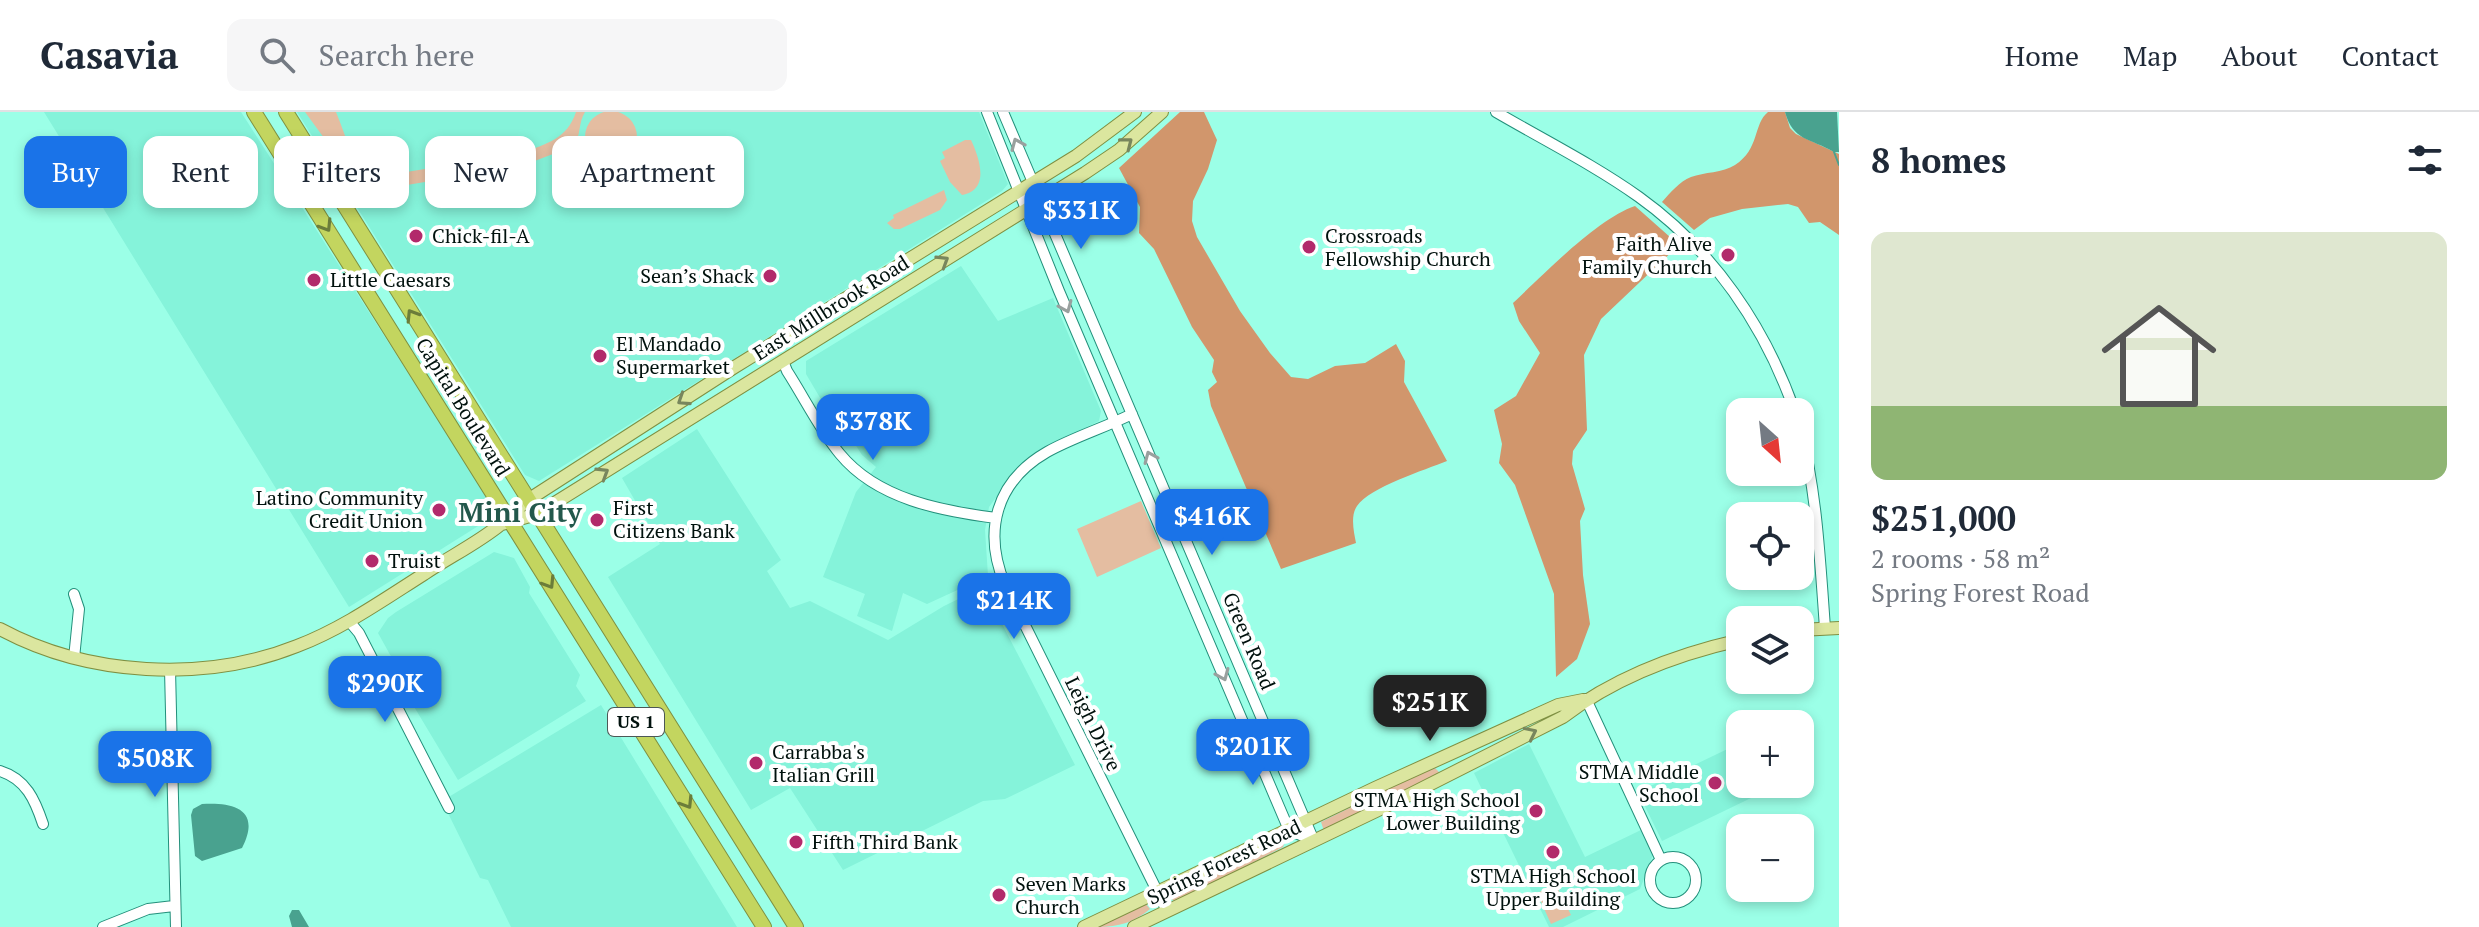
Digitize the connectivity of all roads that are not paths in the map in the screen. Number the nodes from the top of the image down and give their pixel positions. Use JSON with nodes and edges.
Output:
{"nodes":[{"id":1,"x":254,"y":112,"type":"edge"},
{"id":2,"x":286,"y":112,"type":"edge"},
{"id":3,"x":987,"y":112,"type":"edge"},
{"id":4,"x":1003,"y":112,"type":"edge"},
{"id":5,"x":1135,"y":112,"type":"edge"},
{"id":6,"x":1162,"y":112,"type":"edge"},
{"id":7,"x":1496,"y":112,"type":"edge"},
{"id":8,"x":1033,"y":182,"type":"junction"},
{"id":9,"x":1019,"y":191,"type":"junction"},
{"id":10,"x":1041,"y":200,"type":"junction"},
{"id":11,"x":1026,"y":209,"type":"junction"},
{"id":12,"x":838,"y":302,"type":"junction"},
{"id":13,"x":773,"y":344,"type":"junction"},
{"id":14,"x":783,"y":361,"type":"junction"},
{"id":15,"x":752,"y":380,"type":"junction"},
{"id":16,"x":1789,"y":398,"type":"edge"},
{"id":17,"x":1132,"y":414,"type":"junction"},
{"id":18,"x":1115,"y":422,"type":"junction"},
{"id":19,"x":1812,"y":486,"type":"edge"},
{"id":20,"x":528,"y":500,"type":"junction"},
{"id":21,"x":537,"y":514,"type":"junction"},
{"id":22,"x":996,"y":518,"type":"junction"},
{"id":23,"x":506,"y":522,"type":"junction"},
{"id":24,"x":1203,"y":581,"type":"junction"},
{"id":25,"x":1186,"y":588,"type":"junction"},
{"id":26,"x":74,"y":594,"type":"dead end"},
{"id":27,"x":349,"y":621,"type":"junction"},
{"id":28,"x":1832,"y":628,"type":"edge"},
{"id":29,"x":0,"y":629,"type":"edge"},
{"id":30,"x":1226,"y":633,"type":"junction"},
{"id":31,"x":1208,"y":640,"type":"junction"},
{"id":32,"x":1726,"y":644,"type":"edge"},
{"id":33,"x":74,"y":658,"type":"junction"},
{"id":34,"x":170,"y":669,"type":"junction"},
{"id":35,"x":1586,"y":699,"type":"junction"},
{"id":36,"x":0,"y":771,"type":"edge"},
{"id":37,"x":449,"y":808,"type":"dead end"},
{"id":38,"x":1305,"y":821,"type":"junction"},
{"id":39,"x":43,"y":824,"type":"dead end"},
{"id":40,"x":1289,"y":830,"type":"junction"},
{"id":41,"x":1314,"y":841,"type":"junction"},
{"id":42,"x":1661,"y":860,"type":"junction"},
{"id":43,"x":1156,"y":893,"type":"junction"},
{"id":44,"x":174,"y":906,"type":"junction"},
{"id":45,"x":1167,"y":911,"type":"junction"},
{"id":46,"x":103,"y":927,"type":"edge"},
{"id":47,"x":176,"y":927,"type":"edge"},
{"id":48,"x":764,"y":927,"type":"edge"},
{"id":49,"x":796,"y":927,"type":"edge"},
{"id":50,"x":1084,"y":927,"type":"edge"},
{"id":51,"x":1134,"y":927,"type":"edge"}],
"edges":[{"from":1,"to":23,"type":"highway","name":"Capital Boulevard","number":"US 1","one_way":true},
{"from":20,"to":2,"type":"highway","name":"Capital Boulevard","number":"US 1","one_way":true},
{"from":3,"to":9,"type":"street","name":"Green Road"},
{"from":8,"to":4,"type":"street","name":"Green Road","one_way":true},
{"from":5,"to":8,"type":"main road","name":"East Millbrook Road"},
{"from":10,"to":6,"type":"main road","name":"East Millbrook Road","one_way":true},
{"from":7,"to":16,"type":"street"},
{"from":8,"to":9,"type":"main road","name":"East Millbrook Road"},
{"from":8,"to":10,"type":"street","name":"Green Road"},
{"from":9,"to":11,"type":"street","name":"Green Road"},
{"from":9,"to":12,"type":"main road","name":"East Millbrook Road"},
{"from":10,"to":11,"type":"main road","name":"East Millbrook Road"},
{"from":10,"to":17,"type":"street","name":"Green Road"},
{"from":14,"to":11,"type":"main road","name":"East Millbrook Road","one_way":true},
{"from":11,"to":18,"type":"street","name":"Green Road","one_way":true},
{"from":12,"to":13,"type":"main road","name":"East Millbrook Road"},
{"from":12,"to":14,"type":"main road"},
{"from":13,"to":15,"type":"main road"},
{"from":13,"to":20,"type":"main road","name":"East Millbrook Road","one_way":true},
{"from":14,"to":15,"type":"main road","name":"East Millbrook Road"},
{"from":14,"to":22,"type":"street"},
{"from":21,"to":15,"type":"main road","name":"East Millbrook Road","one_way":true},
{"from":17,"to":18,"type":"street","name":"Leigh Drive"},
{"from":24,"to":17,"type":"street","name":"Green Road","one_way":true},
{"from":18,"to":22,"type":"street","name":"Leigh Drive"},
{"from":18,"to":25,"type":"street","name":"Green Road"},
{"from":19,"to":28,"type":"street"},
{"from":20,"to":21,"type":"highway","name":"Capital Boulevard","number":"US 1"},
{"from":20,"to":23,"type":"main road","name":"East Millbrook Road"},
{"from":21,"to":23,"type":"main road","name":"East Millbrook Road"},
{"from":21,"to":49,"type":"highway","name":"Capital Boulevard","number":"US 1"},
{"from":22,"to":43,"type":"street","name":"Leigh Drive"},
{"from":23,"to":27,"type":"main road"},
{"from":23,"to":48,"type":"highway","name":"Capital Boulevard","number":"US 1","one_way":true},
{"from":24,"to":25,"type":"street"},
{"from":24,"to":30,"type":"street","name":"Green Road"},
{"from":25,"to":31,"type":"street","name":"Green Road"},
{"from":26,"to":33,"type":"street"},
{"from":27,"to":34,"type":"main road"},
{"from":27,"to":37,"type":"street"},
{"from":29,"to":33,"type":"main road"},
{"from":30,"to":31,"type":"street"},
{"from":30,"to":38,"type":"street","name":"Green Road"},
{"from":31,"to":40,"type":"street","name":"Green Road","one_way":true},
{"from":32,"to":35,"type":"main road","name":"Spring Forest Road"},
{"from":33,"to":34,"type":"main road"},
{"from":34,"to":44,"type":"street"},
{"from":35,"to":38,"type":"main road","name":"Spring Forest Road"},
{"from":41,"to":35,"type":"main road","name":"Spring Forest Road","one_way":true},
{"from":35,"to":42,"type":"street"},
{"from":36,"to":39,"type":"street"},
{"from":38,"to":40,"type":"main road","name":"Spring Forest Road"},
{"from":38,"to":41,"type":"street","name":"Green Road"},
{"from":40,"to":41,"type":"street"},
{"from":40,"to":43,"type":"main road","name":"Spring Forest Road"},
{"from":41,"to":45,"type":"main road","name":"Spring Forest Road"},
{"from":42,"to":42,"type":"street"},
{"from":43,"to":45,"type":"street","name":"Leigh Drive"},
{"from":43,"to":50,"type":"main road","name":"Spring Forest Road"},
{"from":44,"to":46,"type":"street"},
{"from":44,"to":47,"type":"street"},
{"from":45,"to":51,"type":"main road","name":"Spring Forest Road"}]}
